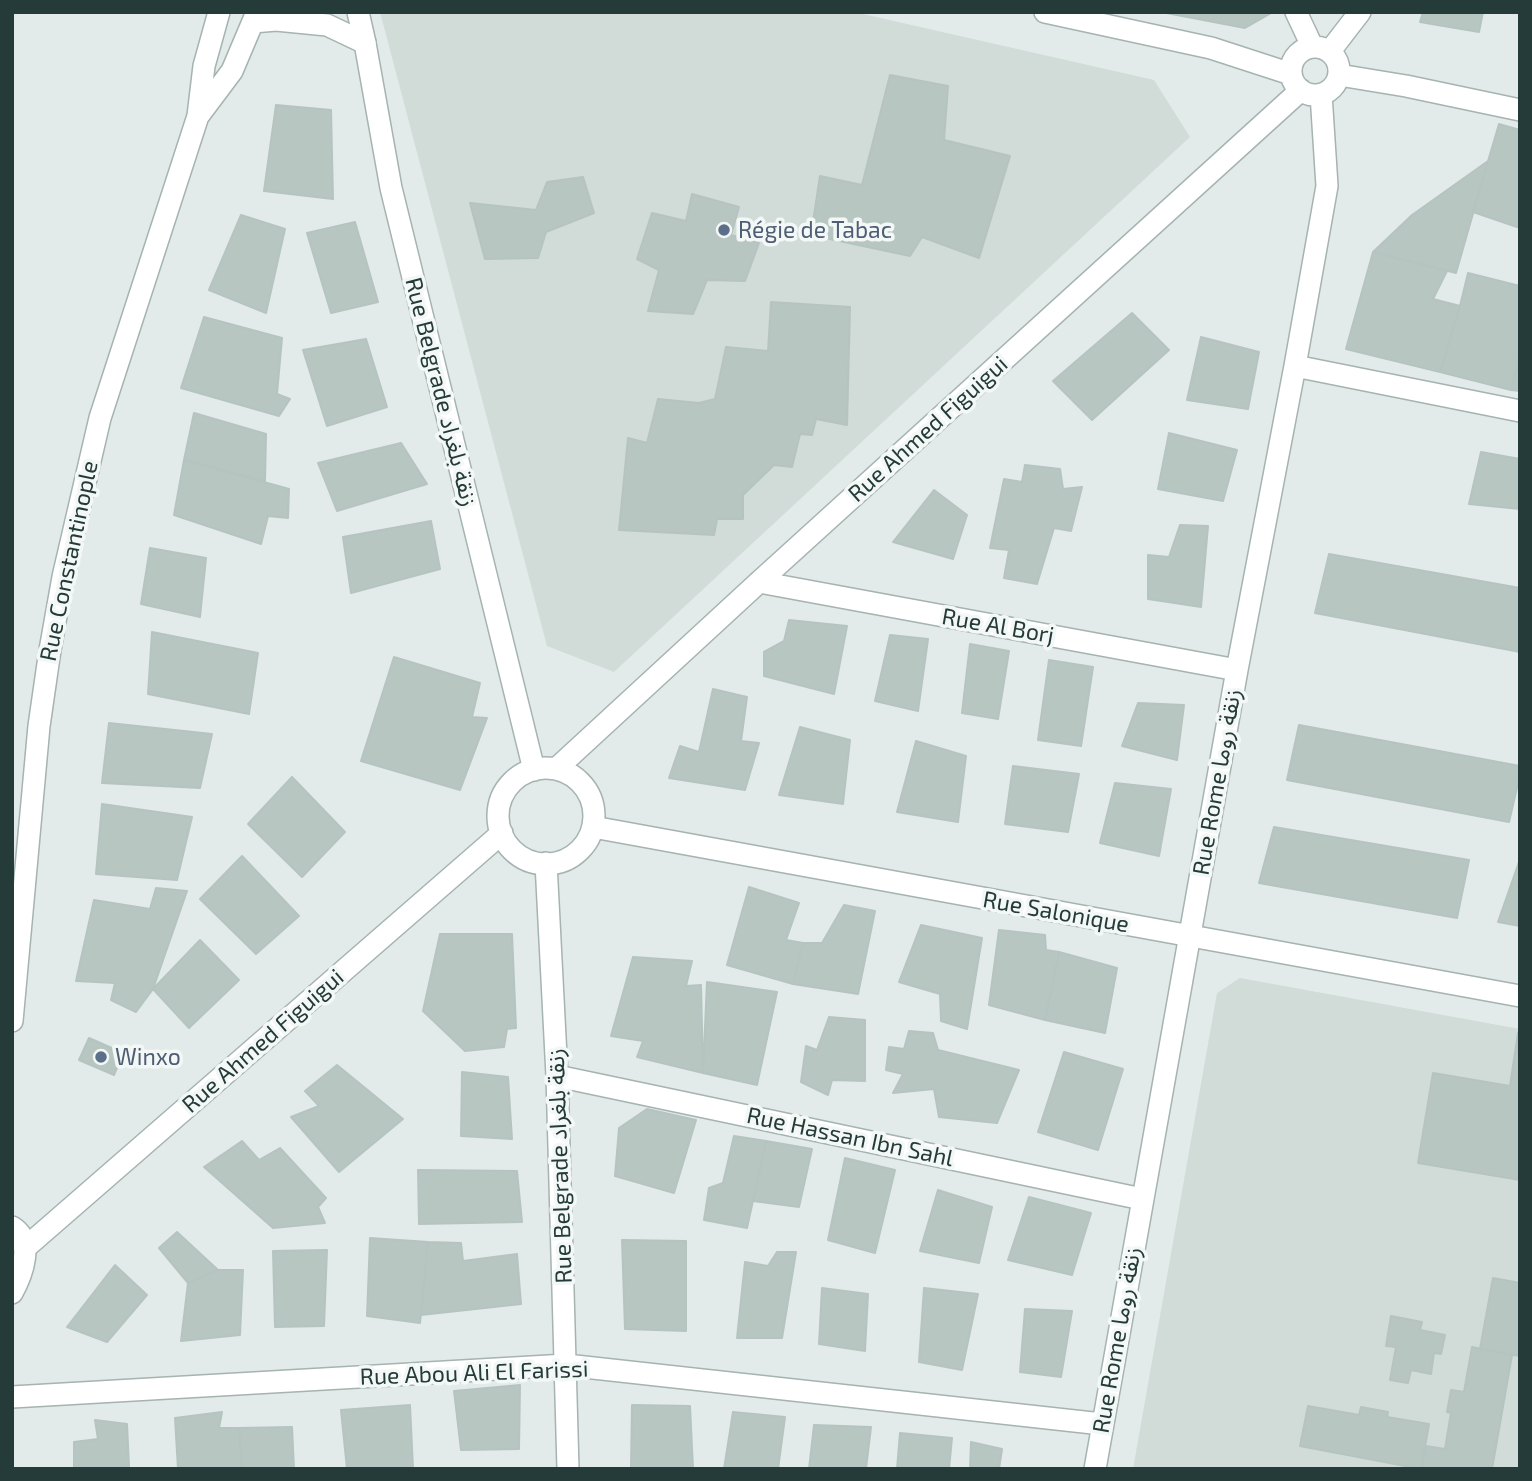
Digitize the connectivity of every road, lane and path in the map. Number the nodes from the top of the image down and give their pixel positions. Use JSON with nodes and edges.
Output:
{"nodes":[{"id":1,"x":219,"y":12,"type":"edge"},
{"id":2,"x":358,"y":12,"type":"edge"},
{"id":3,"x":1045,"y":12,"type":"edge"},
{"id":4,"x":1296,"y":12,"type":"edge"},
{"id":5,"x":1360,"y":12,"type":"edge"},
{"id":6,"x":255,"y":17,"type":"edge"},
{"id":7,"x":365,"y":43,"type":"junction"},
{"id":8,"x":1321,"y":49,"type":"junction"},
{"id":9,"x":1339,"y":75,"type":"junction"},
{"id":10,"x":1305,"y":86,"type":"junction"},
{"id":11,"x":1520,"y":110,"type":"edge"},
{"id":12,"x":198,"y":116,"type":"junction"},
{"id":13,"x":1295,"y":366,"type":"junction"},
{"id":14,"x":1520,"y":411,"type":"edge"},
{"id":15,"x":759,"y":582,"type":"junction"},
{"id":16,"x":1237,"y":670,"type":"junction"},
{"id":17,"x":556,"y":769,"type":"junction"},
{"id":18,"x":534,"y":770,"type":"junction"},
{"id":19,"x":593,"y":827,"type":"junction"},
{"id":20,"x":502,"y":833,"type":"junction"},
{"id":21,"x":546,"y":863,"type":"junction"},
{"id":22,"x":1190,"y":936,"type":"junction"},
{"id":23,"x":1520,"y":996,"type":"edge"},
{"id":24,"x":12,"y":1021,"type":"edge"},
{"id":25,"x":557,"y":1076,"type":"junction"},
{"id":26,"x":1142,"y":1199,"type":"junction"},
{"id":27,"x":12,"y":1227,"type":"edge"},
{"id":28,"x":25,"y":1248,"type":"junction"},
{"id":29,"x":12,"y":1293,"type":"edge"},
{"id":30,"x":566,"y":1365,"type":"junction"},
{"id":31,"x":12,"y":1397,"type":"edge"},
{"id":32,"x":1102,"y":1424,"type":"junction"},
{"id":33,"x":568,"y":1469,"type":"edge"},
{"id":34,"x":1094,"y":1469,"type":"edge"}],
"edges":[{"from":1,"to":12,"type":"street","name":"Rue Constantinople"},
{"from":2,"to":7,"type":"street","name":"Rue Belgrade زنقة بلغراد"},
{"from":3,"to":10,"type":"street"},
{"from":4,"to":8,"type":"street"},
{"from":5,"to":8,"type":"street"},
{"from":6,"to":7,"type":"street"},
{"from":6,"to":12,"type":"street","name":"Rue Constantinople"},
{"from":7,"to":18,"type":"street","name":"Rue Belgrade زنقة بلغراد"},
{"from":8,"to":9,"type":"street"},
{"from":8,"to":10,"type":"street"},
{"from":9,"to":10,"type":"street"},
{"from":9,"to":11,"type":"street"},
{"from":10,"to":13,"type":"street","name":"Rue Rome زنقة روما"},
{"from":10,"to":15,"type":"street","name":"Rue Ahmed Figuigui"},
{"from":12,"to":24,"type":"street","name":"Rue Constantinople"},
{"from":13,"to":14,"type":"street"},
{"from":13,"to":16,"type":"street","name":"Rue Rome زنقة روما"},
{"from":15,"to":16,"type":"street","name":"Rue Al Borj"},
{"from":15,"to":17,"type":"street","name":"Rue Ahmed Figuigui"},
{"from":16,"to":22,"type":"street","name":"Rue Rome زنقة روما"},
{"from":17,"to":18,"type":"street"},
{"from":17,"to":19,"type":"street"},
{"from":18,"to":20,"type":"street"},
{"from":19,"to":21,"type":"street"},
{"from":19,"to":22,"type":"street","name":"Rue Salonique"},
{"from":20,"to":21,"type":"street"},
{"from":20,"to":28,"type":"street","name":"Rue Ahmed Figuigui"},
{"from":21,"to":25,"type":"street","name":"Rue Belgrade زنقة بلغراد"},
{"from":22,"to":23,"type":"street","name":"Rue Salonique"},
{"from":22,"to":26,"type":"street","name":"Rue Rome زنقة روما"},
{"from":25,"to":26,"type":"street","name":"Rue Hassan Ibn Sahl"},
{"from":25,"to":30,"type":"street","name":"Rue Belgrade زنقة بلغراد"},
{"from":26,"to":32,"type":"street","name":"Rue Rome زنقة روما"},
{"from":27,"to":28,"type":"street"},
{"from":28,"to":29,"type":"street"},
{"from":30,"to":31,"type":"street","name":"Rue Abou Ali El Farissi"},
{"from":30,"to":32,"type":"street","name":"Rue Abou Ali El Farissi"},
{"from":30,"to":33,"type":"street","name":"Rue Belgrade زنقة بلغراد"},
{"from":32,"to":34,"type":"street","name":"Rue Rome زنقة روما"}]}
